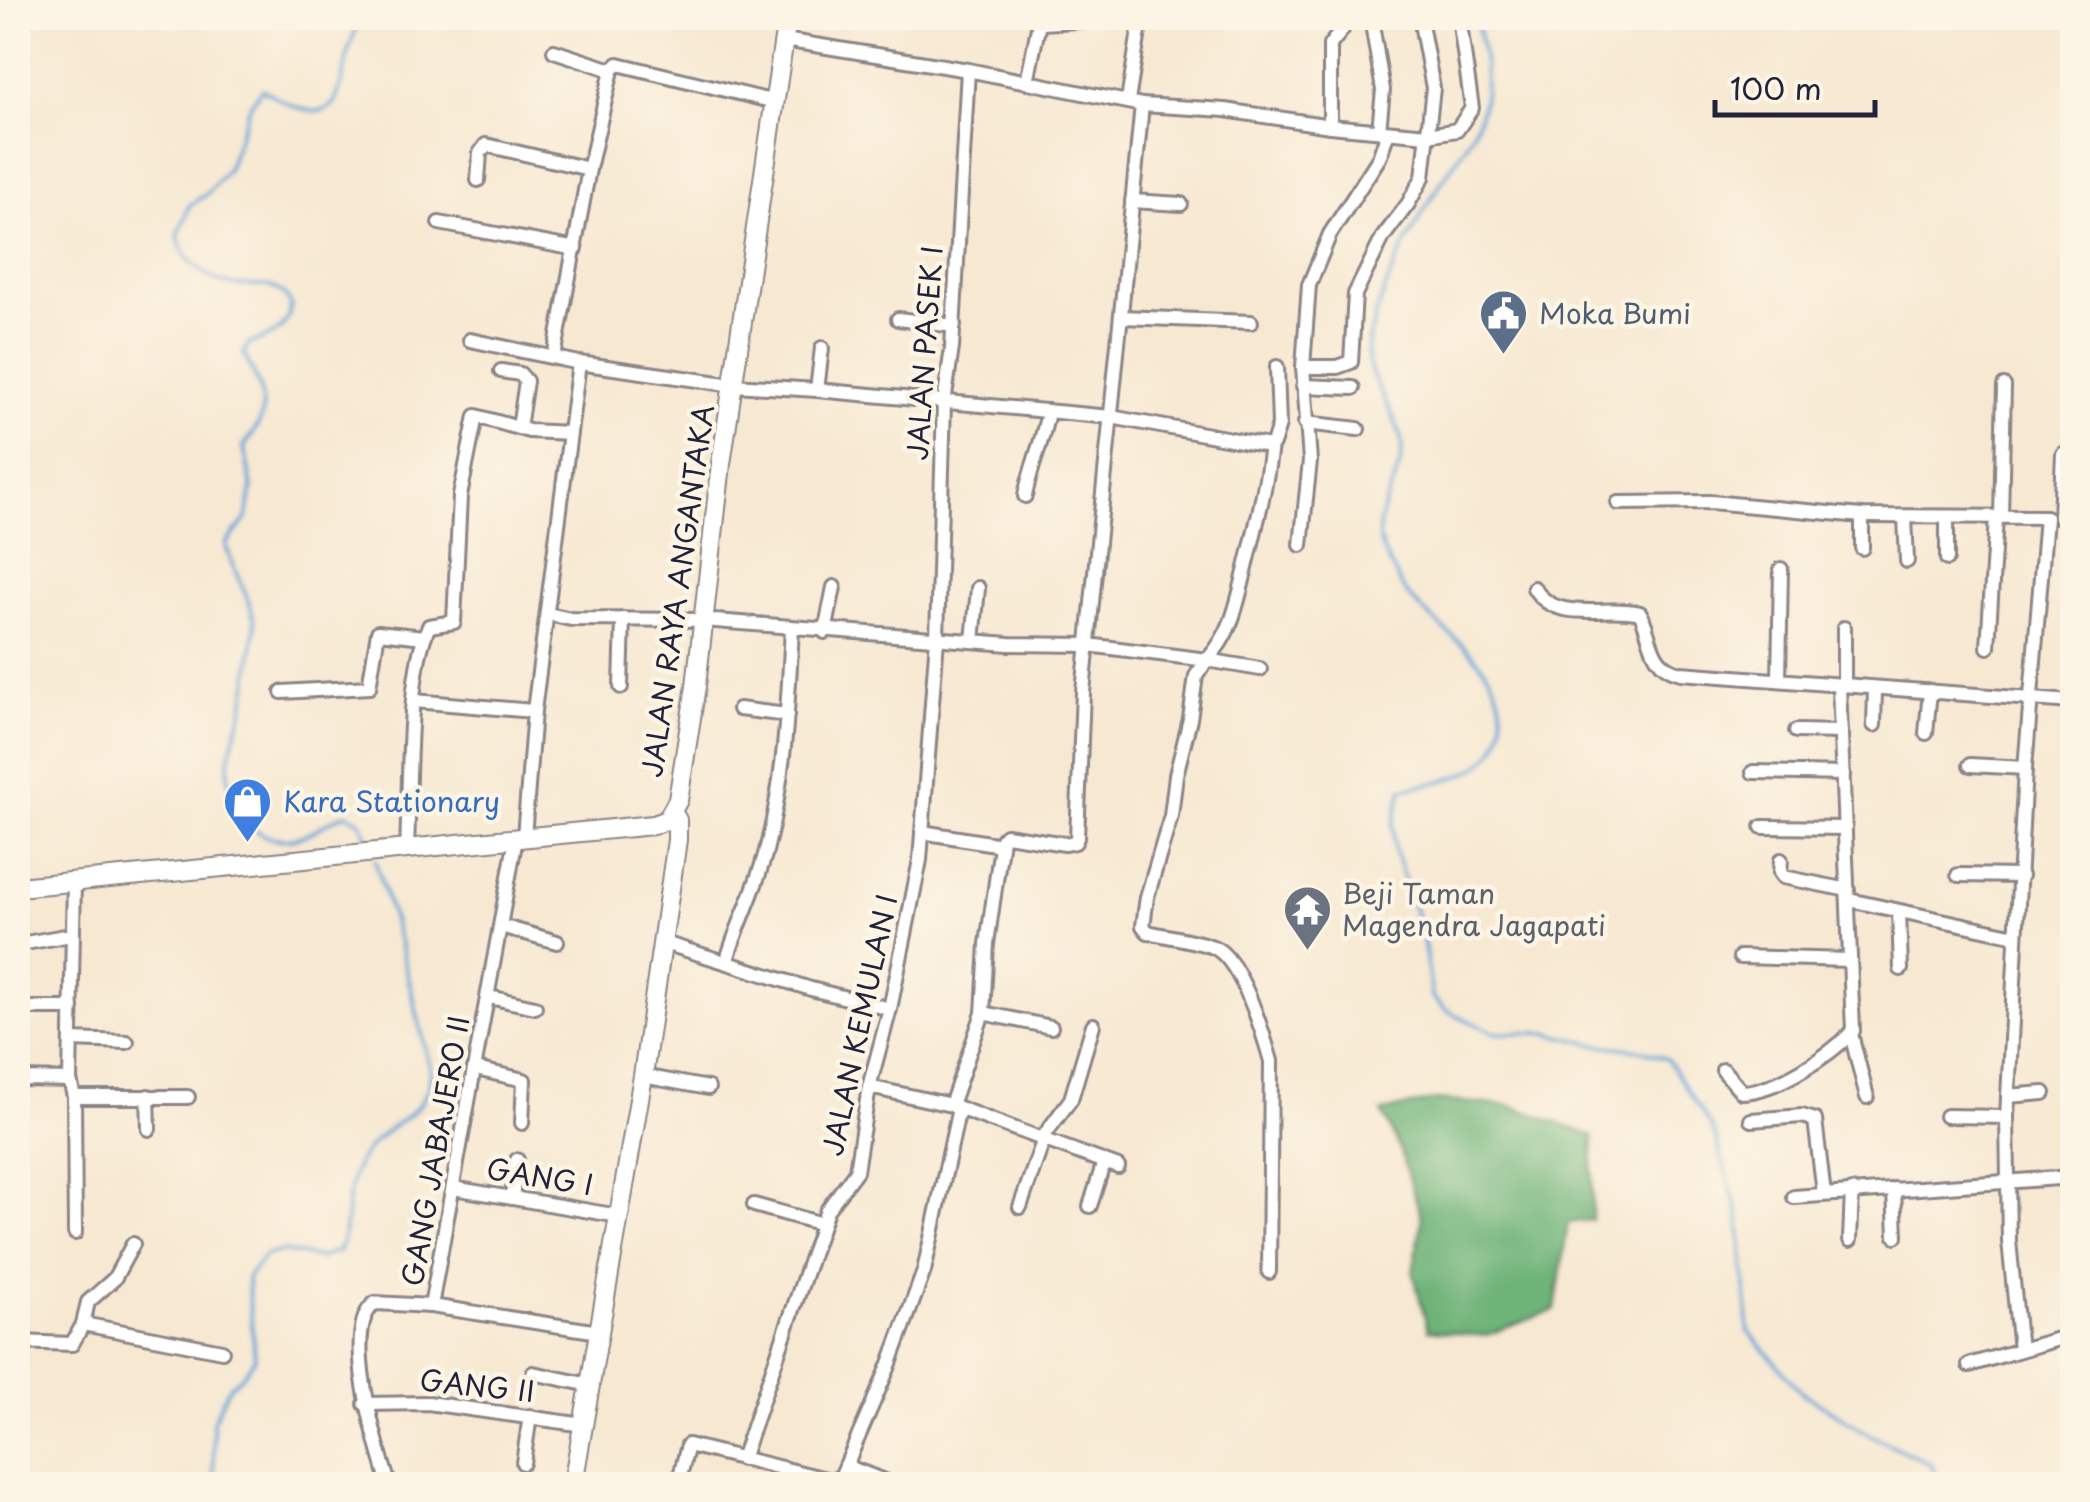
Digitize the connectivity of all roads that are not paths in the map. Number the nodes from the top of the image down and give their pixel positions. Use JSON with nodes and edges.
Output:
{"nodes":[{"id":1,"x":787,"y":18,"type":"edge"},
{"id":2,"x":1123,"y":18,"type":"edge"},
{"id":3,"x":1341,"y":18,"type":"edge"},
{"id":4,"x":1370,"y":18,"type":"edge"},
{"id":5,"x":1420,"y":18,"type":"edge"},
{"id":6,"x":1458,"y":18,"type":"edge"},
{"id":7,"x":1040,"y":20,"type":"edge"},
{"id":8,"x":1097,"y":20,"type":"edge"},
{"id":9,"x":784,"y":40,"type":"junction"},
{"id":10,"x":554,"y":51,"type":"dead end"},
{"id":11,"x":612,"y":70,"type":"junction"},
{"id":12,"x":968,"y":70,"type":"junction"},
{"id":13,"x":1027,"y":82,"type":"junction"},
{"id":14,"x":775,"y":102,"type":"junction"},
{"id":15,"x":1135,"y":103,"type":"junction"},
{"id":16,"x":1330,"y":126,"type":"junction"},
{"id":17,"x":1373,"y":130,"type":"junction"},
{"id":18,"x":1428,"y":135,"type":"junction"},
{"id":19,"x":589,"y":168,"type":"junction"},
{"id":20,"x":478,"y":180,"type":"dead end"},
{"id":21,"x":1132,"y":201,"type":"junction"},
{"id":22,"x":1181,"y":204,"type":"dead end"},
{"id":23,"x":438,"y":223,"type":"dead end"},
{"id":24,"x":576,"y":249,"type":"junction"},
{"id":25,"x":1121,"y":317,"type":"junction"},
{"id":26,"x":898,"y":319,"type":"dead end"},
{"id":27,"x":1251,"y":322,"type":"dead end"},
{"id":28,"x":954,"y":326,"type":"junction"},
{"id":29,"x":470,"y":340,"type":"dead end"},
{"id":30,"x":822,"y":348,"type":"dead end"},
{"id":31,"x":554,"y":357,"type":"junction"},
{"id":32,"x":579,"y":363,"type":"junction"},
{"id":33,"x":1277,"y":367,"type":"dead end"},
{"id":34,"x":1303,"y":367,"type":"junction"},
{"id":35,"x":501,"y":371,"type":"dead end"},
{"id":36,"x":734,"y":385,"type":"junction"},
{"id":37,"x":1304,"y":386,"type":"junction"},
{"id":38,"x":2004,"y":386,"type":"dead end"},
{"id":39,"x":1352,"y":388,"type":"dead end"},
{"id":40,"x":817,"y":390,"type":"junction"},
{"id":41,"x":944,"y":403,"type":"junction"},
{"id":42,"x":1048,"y":410,"type":"junction"},
{"id":43,"x":1111,"y":417,"type":"junction"},
{"id":44,"x":1305,"y":422,"type":"junction"},
{"id":45,"x":519,"y":428,"type":"junction"},
{"id":46,"x":1358,"y":428,"type":"dead end"},
{"id":47,"x":570,"y":433,"type":"junction"},
{"id":48,"x":1271,"y":446,"type":"junction"},
{"id":49,"x":2063,"y":454,"type":"dead end"},
{"id":50,"x":1025,"y":496,"type":"dead end"},
{"id":51,"x":1618,"y":503,"type":"dead end"},
{"id":52,"x":1862,"y":516,"type":"junction"},
{"id":53,"x":1906,"y":516,"type":"junction"},
{"id":54,"x":1998,"y":516,"type":"junction"},
{"id":55,"x":1947,"y":518,"type":"junction"},
{"id":56,"x":2060,"y":518,"type":"edge"},
{"id":57,"x":1301,"y":545,"type":"dead end"},
{"id":58,"x":1862,"y":548,"type":"dead end"},
{"id":59,"x":1947,"y":559,"type":"dead end"},
{"id":60,"x":1907,"y":561,"type":"dead end"},
{"id":61,"x":1781,"y":568,"type":"dead end"},
{"id":62,"x":834,"y":587,"type":"dead end"},
{"id":63,"x":978,"y":588,"type":"dead end"},
{"id":64,"x":1534,"y":588,"type":"dead end"},
{"id":65,"x":548,"y":614,"type":"junction"},
{"id":66,"x":623,"y":620,"type":"junction"},
{"id":67,"x":703,"y":620,"type":"junction"},
{"id":68,"x":792,"y":628,"type":"junction"},
{"id":69,"x":1844,"y":628,"type":"dead end"},
{"id":70,"x":825,"y":632,"type":"junction"},
{"id":71,"x":424,"y":637,"type":"junction"},
{"id":72,"x":937,"y":638,"type":"junction"},
{"id":73,"x":973,"y":642,"type":"junction"},
{"id":74,"x":1088,"y":645,"type":"junction"},
{"id":75,"x":1988,"y":646,"type":"dead end"},
{"id":76,"x":1207,"y":660,"type":"junction"},
{"id":77,"x":1260,"y":669,"type":"dead end"},
{"id":78,"x":1779,"y":678,"type":"junction"},
{"id":79,"x":1841,"y":686,"type":"junction"},
{"id":80,"x":621,"y":687,"type":"dead end"},
{"id":81,"x":1875,"y":690,"type":"junction"},
{"id":82,"x":1930,"y":691,"type":"junction"},
{"id":83,"x":282,"y":692,"type":"dead end"},
{"id":84,"x":2030,"y":700,"type":"junction"},
{"id":85,"x":414,"y":702,"type":"junction"},
{"id":86,"x":2072,"y":702,"type":"edge"},
{"id":87,"x":739,"y":709,"type":"dead end"},
{"id":88,"x":534,"y":710,"type":"junction"},
{"id":89,"x":788,"y":715,"type":"junction"},
{"id":90,"x":1874,"y":725,"type":"dead end"},
{"id":91,"x":1796,"y":731,"type":"dead end"},
{"id":92,"x":1841,"y":732,"type":"junction"},
{"id":93,"x":1926,"y":733,"type":"dead end"},
{"id":94,"x":1970,"y":765,"type":"dead end"},
{"id":95,"x":2025,"y":768,"type":"junction"},
{"id":96,"x":1753,"y":772,"type":"dead end"},
{"id":97,"x":1843,"y":774,"type":"junction"},
{"id":98,"x":672,"y":812,"type":"junction"},
{"id":99,"x":1762,"y":827,"type":"dead end"},
{"id":100,"x":1846,"y":828,"type":"junction"},
{"id":101,"x":922,"y":832,"type":"junction"},
{"id":102,"x":520,"y":838,"type":"junction"},
{"id":103,"x":396,"y":843,"type":"junction"},
{"id":104,"x":1001,"y":844,"type":"junction"},
{"id":105,"x":1781,"y":860,"type":"dead end"},
{"id":106,"x":1958,"y":875,"type":"dead end"},
{"id":107,"x":2021,"y":876,"type":"junction"},
{"id":108,"x":74,"y":881,"type":"junction"},
{"id":109,"x":18,"y":887,"type":"edge"},
{"id":110,"x":1849,"y":895,"type":"junction"},
{"id":111,"x":1899,"y":912,"type":"junction"},
{"id":112,"x":500,"y":926,"type":"junction"},
{"id":113,"x":71,"y":935,"type":"junction"},
{"id":114,"x":2016,"y":936,"type":"junction"},
{"id":115,"x":557,"y":942,"type":"dead end"},
{"id":116,"x":668,"y":943,"type":"junction"},
{"id":117,"x":20,"y":944,"type":"dead end"},
{"id":118,"x":1740,"y":957,"type":"dead end"},
{"id":119,"x":727,"y":960,"type":"junction"},
{"id":120,"x":1850,"y":960,"type":"junction"},
{"id":121,"x":1900,"y":969,"type":"dead end"},
{"id":122,"x":489,"y":997,"type":"junction"},
{"id":123,"x":535,"y":1007,"type":"dead end"},
{"id":124,"x":31,"y":1008,"type":"dead end"},
{"id":125,"x":72,"y":1008,"type":"junction"},
{"id":126,"x":890,"y":1009,"type":"junction"},
{"id":127,"x":982,"y":1013,"type":"junction"},
{"id":128,"x":1093,"y":1026,"type":"dead end"},
{"id":129,"x":1051,"y":1027,"type":"dead end"},
{"id":130,"x":1851,"y":1034,"type":"junction"},
{"id":131,"x":72,"y":1040,"type":"junction"},
{"id":132,"x":126,"y":1042,"type":"dead end"},
{"id":133,"x":476,"y":1069,"type":"junction"},
{"id":134,"x":1723,"y":1070,"type":"dead end"},
{"id":135,"x":643,"y":1076,"type":"junction"},
{"id":136,"x":18,"y":1080,"type":"edge"},
{"id":137,"x":70,"y":1080,"type":"junction"},
{"id":138,"x":869,"y":1087,"type":"junction"},
{"id":139,"x":708,"y":1088,"type":"dead end"},
{"id":140,"x":2044,"y":1093,"type":"dead end"},
{"id":141,"x":74,"y":1096,"type":"junction"},
{"id":142,"x":148,"y":1096,"type":"junction"},
{"id":143,"x":2008,"y":1096,"type":"junction"},
{"id":144,"x":188,"y":1097,"type":"dead end"},
{"id":145,"x":1867,"y":1097,"type":"dead end"},
{"id":146,"x":955,"y":1106,"type":"junction"},
{"id":147,"x":1946,"y":1116,"type":"dead end"},
{"id":148,"x":2007,"y":1118,"type":"junction"},
{"id":149,"x":1751,"y":1120,"type":"dead end"},
{"id":150,"x":522,"y":1123,"type":"dead end"},
{"id":151,"x":149,"y":1129,"type":"dead end"},
{"id":152,"x":1044,"y":1142,"type":"junction"},
{"id":153,"x":518,"y":1160,"type":"dead end"},
{"id":154,"x":2072,"y":1177,"type":"edge"},
{"id":155,"x":2006,"y":1180,"type":"junction"},
{"id":156,"x":454,"y":1188,"type":"junction"},
{"id":157,"x":1894,"y":1189,"type":"junction"},
{"id":158,"x":1852,"y":1190,"type":"junction"},
{"id":159,"x":1824,"y":1194,"type":"junction"},
{"id":160,"x":1794,"y":1197,"type":"dead end"},
{"id":161,"x":512,"y":1198,"type":"junction"},
{"id":162,"x":754,"y":1205,"type":"dead end"},
{"id":163,"x":1090,"y":1206,"type":"dead end"},
{"id":164,"x":1020,"y":1207,"type":"dead end"},
{"id":165,"x":619,"y":1216,"type":"junction"},
{"id":166,"x":822,"y":1224,"type":"junction"},
{"id":167,"x":75,"y":1232,"type":"dead end"},
{"id":168,"x":1896,"y":1236,"type":"dead end"},
{"id":169,"x":1850,"y":1240,"type":"dead end"},
{"id":170,"x":133,"y":1244,"type":"dead end"},
{"id":171,"x":1270,"y":1272,"type":"dead end"},
{"id":172,"x":431,"y":1306,"type":"junction"},
{"id":173,"x":82,"y":1324,"type":"junction"},
{"id":174,"x":599,"y":1332,"type":"junction"},
{"id":175,"x":2072,"y":1335,"type":"edge"},
{"id":176,"x":18,"y":1342,"type":"edge"},
{"id":177,"x":2020,"y":1350,"type":"junction"},
{"id":178,"x":222,"y":1351,"type":"dead end"},
{"id":179,"x":1969,"y":1365,"type":"dead end"},
{"id":180,"x":533,"y":1373,"type":"dead end"},
{"id":181,"x":590,"y":1385,"type":"junction"},
{"id":182,"x":365,"y":1404,"type":"junction"},
{"id":183,"x":530,"y":1416,"type":"junction"},
{"id":184,"x":584,"y":1425,"type":"junction"},
{"id":185,"x":742,"y":1459,"type":"junction"},
{"id":186,"x":523,"y":1462,"type":"dead end"},
{"id":187,"x":846,"y":1466,"type":"junction"},
{"id":188,"x":389,"y":1484,"type":"edge"},
{"id":189,"x":574,"y":1484,"type":"edge"},
{"id":190,"x":678,"y":1484,"type":"edge"},
{"id":191,"x":892,"y":1484,"type":"edge"}],
"edges":[{"from":1,"to":9,"type":"main road","name":"JALAN RAYA ANGANTAKA"},
{"from":2,"to":15,"type":"street"},
{"from":3,"to":16,"type":"street"},
{"from":4,"to":17,"type":"street"},
{"from":5,"to":18,"type":"street"},
{"from":6,"to":18,"type":"street"},
{"from":7,"to":8,"type":"street"},
{"from":7,"to":13,"type":"street"},
{"from":9,"to":12,"type":"street"},
{"from":9,"to":14,"type":"main road","name":"JALAN RAYA ANGANTAKA"},
{"from":10,"to":11,"type":"street"},
{"from":11,"to":14,"type":"street"},
{"from":11,"to":19,"type":"street"},
{"from":12,"to":13,"type":"street"},
{"from":12,"to":28,"type":"street","name":"JALAN PASEK I"},
{"from":13,"to":15,"type":"street"},
{"from":14,"to":36,"type":"main road","name":"JALAN RAYA ANGANTAKA"},
{"from":15,"to":16,"type":"street"},
{"from":15,"to":21,"type":"street"},
{"from":16,"to":17,"type":"street"},
{"from":17,"to":18,"type":"street"},
{"from":17,"to":34,"type":"street"},
{"from":18,"to":34,"type":"street"},
{"from":19,"to":20,"type":"street"},
{"from":19,"to":24,"type":"street"},
{"from":21,"to":22,"type":"street"},
{"from":21,"to":25,"type":"street"},
{"from":23,"to":24,"type":"street"},
{"from":24,"to":31,"type":"street"},
{"from":25,"to":27,"type":"street"},
{"from":25,"to":43,"type":"street"},
{"from":26,"to":28,"type":"street"},
{"from":28,"to":41,"type":"street","name":"JALAN PASEK I"},
{"from":29,"to":31,"type":"street"},
{"from":30,"to":40,"type":"street"},
{"from":31,"to":32,"type":"street"},
{"from":32,"to":36,"type":"street"},
{"from":32,"to":47,"type":"street","name":"GANG JABAJERO II"},
{"from":33,"to":48,"type":"street"},
{"from":34,"to":37,"type":"street"},
{"from":35,"to":45,"type":"street"},
{"from":36,"to":40,"type":"street"},
{"from":36,"to":67,"type":"main road","name":"JALAN RAYA ANGANTAKA"},
{"from":37,"to":39,"type":"street"},
{"from":37,"to":44,"type":"street"},
{"from":38,"to":54,"type":"street"},
{"from":40,"to":41,"type":"street"},
{"from":41,"to":42,"type":"street"},
{"from":41,"to":72,"type":"street","name":"JALAN PASEK I"},
{"from":42,"to":43,"type":"street"},
{"from":42,"to":50,"type":"street"},
{"from":43,"to":48,"type":"street"},
{"from":43,"to":74,"type":"street"},
{"from":44,"to":46,"type":"street"},
{"from":44,"to":57,"type":"street"},
{"from":45,"to":47,"type":"street"},
{"from":45,"to":71,"type":"street"},
{"from":47,"to":65,"type":"street","name":"GANG JABAJERO II"},
{"from":48,"to":76,"type":"street"},
{"from":49,"to":56,"type":"street"},
{"from":51,"to":52,"type":"street"},
{"from":52,"to":53,"type":"street"},
{"from":52,"to":58,"type":"street"},
{"from":53,"to":55,"type":"street"},
{"from":53,"to":60,"type":"street"},
{"from":54,"to":55,"type":"street"},
{"from":54,"to":56,"type":"street"},
{"from":54,"to":75,"type":"street"},
{"from":55,"to":59,"type":"street"},
{"from":56,"to":84,"type":"street"},
{"from":61,"to":78,"type":"street"},
{"from":62,"to":70,"type":"street"},
{"from":63,"to":73,"type":"street"},
{"from":64,"to":78,"type":"street"},
{"from":65,"to":66,"type":"street"},
{"from":65,"to":88,"type":"street","name":"GANG JABAJERO II"},
{"from":66,"to":67,"type":"street"},
{"from":66,"to":80,"type":"street"},
{"from":67,"to":68,"type":"street"},
{"from":67,"to":98,"type":"main road","name":"JALAN RAYA ANGANTAKA"},
{"from":68,"to":70,"type":"street"},
{"from":68,"to":89,"type":"street"},
{"from":69,"to":79,"type":"street"},
{"from":70,"to":72,"type":"street"},
{"from":71,"to":83,"type":"street"},
{"from":71,"to":85,"type":"street"},
{"from":72,"to":73,"type":"street"},
{"from":72,"to":101,"type":"street","name":"JALAN KEMULAN I"},
{"from":73,"to":74,"type":"street"},
{"from":74,"to":76,"type":"street"},
{"from":74,"to":104,"type":"street"},
{"from":76,"to":77,"type":"street"},
{"from":76,"to":171,"type":"street"},
{"from":78,"to":79,"type":"street"},
{"from":79,"to":81,"type":"street"},
{"from":79,"to":92,"type":"street"},
{"from":81,"to":82,"type":"street"},
{"from":81,"to":90,"type":"street"},
{"from":82,"to":84,"type":"street"},
{"from":82,"to":93,"type":"street"},
{"from":84,"to":86,"type":"street"},
{"from":84,"to":95,"type":"street"},
{"from":85,"to":88,"type":"street"},
{"from":85,"to":103,"type":"street"},
{"from":87,"to":89,"type":"street"},
{"from":88,"to":102,"type":"street","name":"GANG JABAJERO II"},
{"from":89,"to":119,"type":"street"},
{"from":91,"to":92,"type":"street"},
{"from":92,"to":97,"type":"street"},
{"from":94,"to":95,"type":"street"},
{"from":95,"to":107,"type":"street"},
{"from":96,"to":97,"type":"street"},
{"from":97,"to":100,"type":"street"},
{"from":98,"to":102,"type":"main road","name":"JALAN RAYA ANGANTAKA"},
{"from":98,"to":116,"type":"main road"},
{"from":99,"to":100,"type":"street"},
{"from":100,"to":110,"type":"street"},
{"from":101,"to":104,"type":"street"},
{"from":101,"to":126,"type":"street","name":"JALAN KEMULAN I"},
{"from":102,"to":103,"type":"main road","name":"JALAN RAYA ANGANTAKA"},
{"from":102,"to":112,"type":"street","name":"GANG JABAJERO II"},
{"from":103,"to":108,"type":"main road","name":"JALAN RAYA ANGANTAKA"},
{"from":104,"to":127,"type":"street"},
{"from":105,"to":110,"type":"street"},
{"from":106,"to":107,"type":"street"},
{"from":107,"to":114,"type":"street"},
{"from":108,"to":109,"type":"main road","name":"JALAN RAYA ANGANTAKA"},
{"from":108,"to":113,"type":"street"},
{"from":110,"to":111,"type":"street"},
{"from":110,"to":120,"type":"street"},
{"from":111,"to":114,"type":"street"},
{"from":111,"to":121,"type":"street"},
{"from":112,"to":115,"type":"street"},
{"from":112,"to":122,"type":"street","name":"GANG JABAJERO II"},
{"from":113,"to":117,"type":"street"},
{"from":113,"to":125,"type":"street"},
{"from":114,"to":143,"type":"street"},
{"from":116,"to":119,"type":"street"},
{"from":116,"to":135,"type":"main road"},
{"from":118,"to":120,"type":"street"},
{"from":119,"to":126,"type":"street"},
{"from":120,"to":130,"type":"street"},
{"from":122,"to":123,"type":"street"},
{"from":122,"to":133,"type":"street","name":"GANG JABAJERO II"},
{"from":124,"to":125,"type":"street"},
{"from":125,"to":131,"type":"street"},
{"from":126,"to":138,"type":"street","name":"JALAN KEMULAN I"},
{"from":127,"to":129,"type":"street"},
{"from":127,"to":146,"type":"street"},
{"from":128,"to":152,"type":"street"},
{"from":130,"to":134,"type":"street"},
{"from":130,"to":145,"type":"street"},
{"from":131,"to":132,"type":"street"},
{"from":131,"to":137,"type":"street"},
{"from":133,"to":150,"type":"street"},
{"from":133,"to":156,"type":"street","name":"GANG JABAJERO II"},
{"from":135,"to":139,"type":"street"},
{"from":135,"to":165,"type":"main road"},
{"from":136,"to":137,"type":"street"},
{"from":137,"to":141,"type":"street"},
{"from":138,"to":146,"type":"street"},
{"from":138,"to":166,"type":"street","name":"JALAN KEMULAN I"},
{"from":140,"to":143,"type":"street"},
{"from":141,"to":142,"type":"street"},
{"from":141,"to":167,"type":"street"},
{"from":142,"to":144,"type":"street"},
{"from":142,"to":151,"type":"street"},
{"from":143,"to":148,"type":"street"},
{"from":146,"to":152,"type":"street"},
{"from":146,"to":187,"type":"street"},
{"from":147,"to":148,"type":"street"},
{"from":148,"to":155,"type":"street"},
{"from":149,"to":159,"type":"street"},
{"from":152,"to":163,"type":"street"},
{"from":152,"to":164,"type":"street"},
{"from":153,"to":161,"type":"street"},
{"from":154,"to":155,"type":"street"},
{"from":155,"to":157,"type":"street"},
{"from":155,"to":177,"type":"street"},
{"from":156,"to":161,"type":"street","name":"GANG I"},
{"from":156,"to":172,"type":"street","name":"GANG JABAJERO II"},
{"from":157,"to":158,"type":"street"},
{"from":157,"to":168,"type":"street"},
{"from":158,"to":159,"type":"street"},
{"from":158,"to":169,"type":"street"},
{"from":159,"to":160,"type":"street"},
{"from":161,"to":165,"type":"street","name":"GANG I"},
{"from":162,"to":166,"type":"street"},
{"from":165,"to":174,"type":"main road"},
{"from":166,"to":185,"type":"street","name":"JALAN KEMULAN I"},
{"from":170,"to":173,"type":"street"},
{"from":172,"to":174,"type":"street","name":"GANG JABAJERO II"},
{"from":172,"to":182,"type":"street"},
{"from":173,"to":176,"type":"street"},
{"from":173,"to":178,"type":"street"},
{"from":174,"to":181,"type":"main road"},
{"from":175,"to":177,"type":"street"},
{"from":177,"to":179,"type":"street"},
{"from":180,"to":181,"type":"street"},
{"from":181,"to":184,"type":"main road"},
{"from":182,"to":183,"type":"street","name":"GANG II"},
{"from":182,"to":188,"type":"street"},
{"from":183,"to":184,"type":"street","name":"GANG II"},
{"from":183,"to":186,"type":"street"},
{"from":184,"to":189,"type":"main road"},
{"from":185,"to":187,"type":"street"},
{"from":185,"to":190,"type":"street"},
{"from":187,"to":191,"type":"street"}]}
